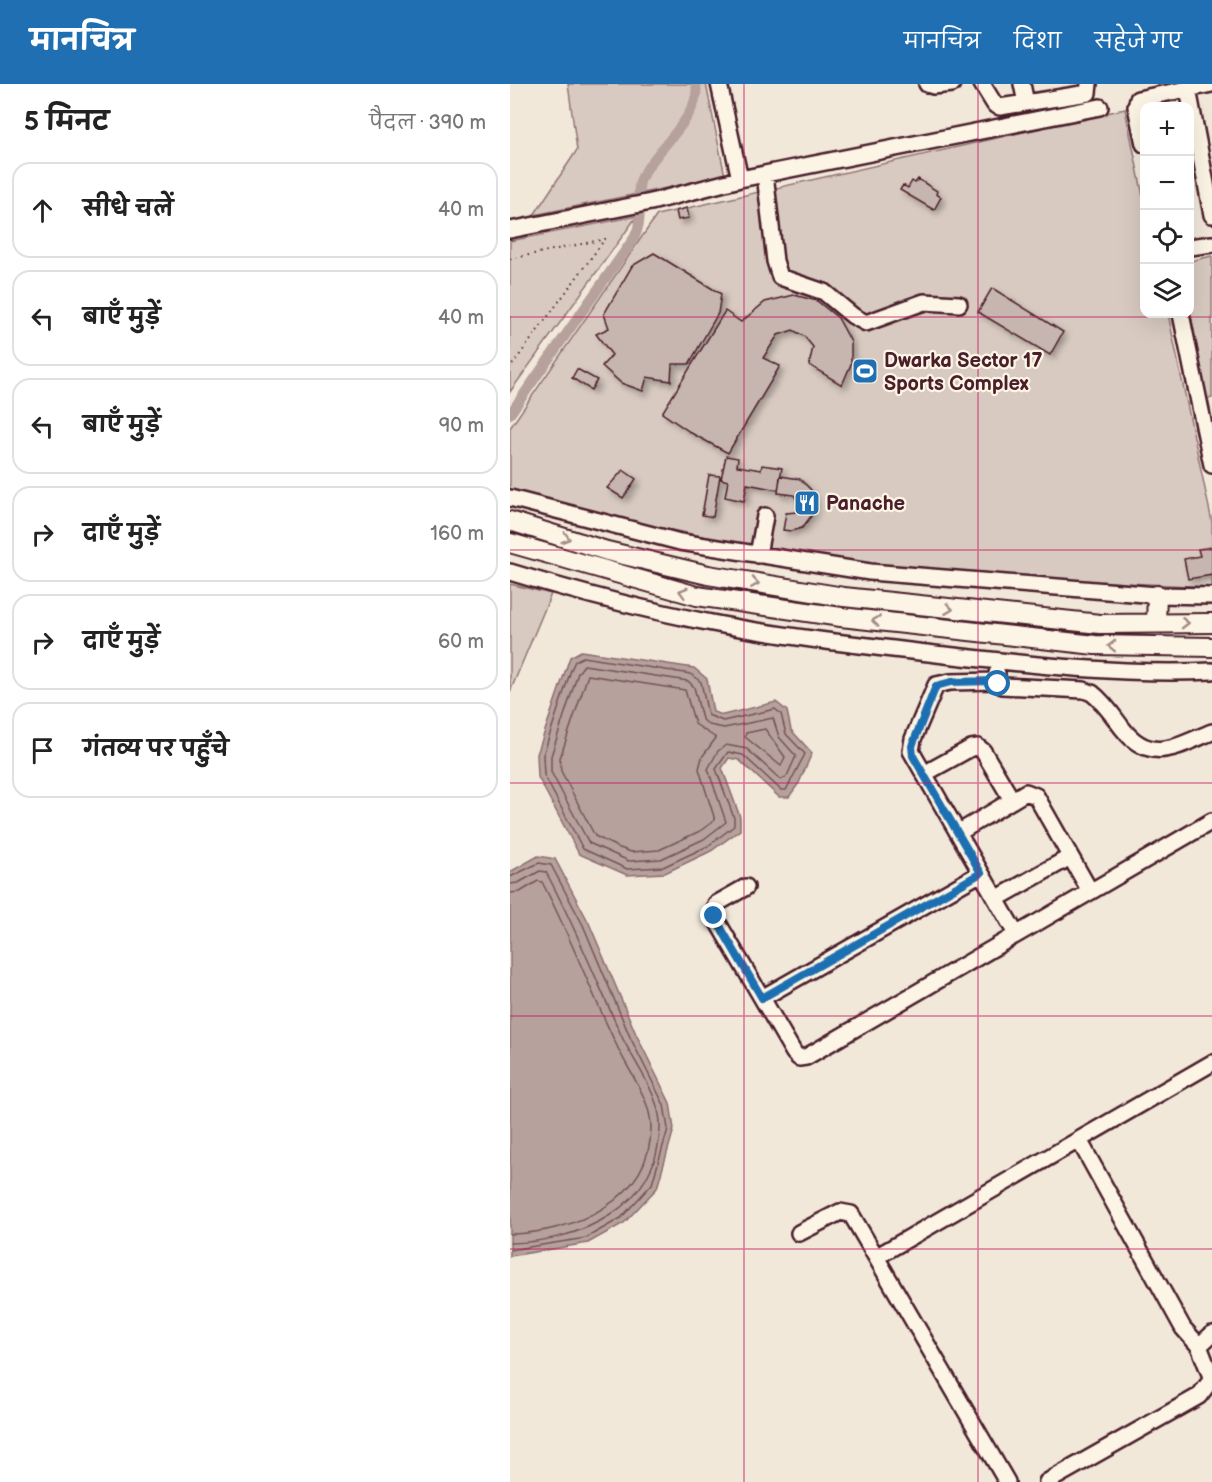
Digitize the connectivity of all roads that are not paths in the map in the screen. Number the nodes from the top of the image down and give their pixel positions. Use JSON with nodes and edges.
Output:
{"nodes":[{"id":1,"x":719,"y":84,"type":"edge"},
{"id":2,"x":927,"y":84,"type":"edge"},
{"id":3,"x":952,"y":84,"type":"edge"},
{"id":4,"x":982,"y":84,"type":"edge"},
{"id":5,"x":1022,"y":84,"type":"edge"},
{"id":6,"x":1089,"y":84,"type":"edge"},
{"id":7,"x":1212,"y":84,"type":"edge"},
{"id":8,"x":1188,"y":89,"type":"junction"},
{"id":9,"x":1026,"y":103,"type":"junction"},
{"id":10,"x":1100,"y":107,"type":"dead end"},
{"id":11,"x":1140,"y":119,"type":"edge"},
{"id":12,"x":765,"y":174,"type":"junction"},
{"id":13,"x":740,"y":179,"type":"junction"},
{"id":14,"x":1212,"y":215,"type":"edge"},
{"id":15,"x":510,"y":230,"type":"edge"},
{"id":16,"x":1212,"y":244,"type":"edge"},
{"id":17,"x":1194,"y":246,"type":"edge"},
{"id":18,"x":958,"y":304,"type":"dead end"},
{"id":19,"x":1182,"y":318,"type":"edge"},
{"id":20,"x":1207,"y":407,"type":"edge"},
{"id":21,"x":1212,"y":465,"type":"edge"},
{"id":22,"x":510,"y":498,"type":"edge"},
{"id":23,"x":765,"y":516,"type":"dead end"},
{"id":24,"x":510,"y":521,"type":"edge"},
{"id":25,"x":510,"y":543,"type":"edge"},
{"id":26,"x":758,"y":555,"type":"junction"},
{"id":27,"x":510,"y":572,"type":"edge"},
{"id":28,"x":1157,"y":595,"type":"junction"},
{"id":29,"x":1212,"y":596,"type":"edge"},
{"id":30,"x":1156,"y":623,"type":"junction"},
{"id":31,"x":1212,"y":623,"type":"edge"},
{"id":32,"x":1212,"y":647,"type":"edge"},
{"id":33,"x":998,"y":661,"type":"junction"},
{"id":34,"x":1212,"y":671,"type":"edge"},
{"id":35,"x":997,"y":681,"type":"junction"},
{"id":36,"x":1212,"y":732,"type":"edge"},
{"id":37,"x":924,"y":774,"type":"junction"},
{"id":38,"x":1012,"y":800,"type":"junction"},
{"id":39,"x":1212,"y":821,"type":"edge"},
{"id":40,"x":958,"y":833,"type":"junction"},
{"id":41,"x":1070,"y":857,"type":"junction"},
{"id":42,"x":981,"y":873,"type":"junction"},
{"id":43,"x":746,"y":887,"type":"dead end"},
{"id":44,"x":1090,"y":891,"type":"junction"},
{"id":45,"x":996,"y":899,"type":"junction"},
{"id":46,"x":1016,"y":934,"type":"junction"},
{"id":47,"x":762,"y":998,"type":"junction"},
{"id":48,"x":1212,"y":1063,"type":"edge"},
{"id":49,"x":1080,"y":1140,"type":"junction"},
{"id":50,"x":799,"y":1233,"type":"dead end"},
{"id":51,"x":876,"y":1257,"type":"junction"},
{"id":52,"x":1212,"y":1334,"type":"edge"},
{"id":53,"x":1199,"y":1346,"type":"junction"},
{"id":54,"x":1212,"y":1379,"type":"edge"},
{"id":55,"x":1007,"y":1482,"type":"edge"},
{"id":56,"x":1047,"y":1482,"type":"edge"}],
"edges":[{"from":1,"to":13,"type":"street"},
{"from":2,"to":3,"type":"street"},
{"from":4,"to":9,"type":"street"},
{"from":5,"to":9,"type":"street"},
{"from":6,"to":9,"type":"street"},
{"from":7,"to":8,"type":"street"},
{"from":8,"to":11,"type":"street"},
{"from":8,"to":14,"type":"street"},
{"from":10,"to":12,"type":"street"},
{"from":12,"to":13,"type":"street"},
{"from":12,"to":18,"type":"street"},
{"from":13,"to":15,"type":"street"},
{"from":16,"to":17,"type":"street"},
{"from":19,"to":20,"type":"street"},
{"from":20,"to":21,"type":"street"},
{"from":22,"to":26,"type":"street"},
{"from":23,"to":26,"type":"street"},
{"from":24,"to":30,"type":"main road","one_way":true},
{"from":32,"to":25,"type":"main road","one_way":true},
{"from":26,"to":28,"type":"street"},
{"from":27,"to":33,"type":"street"},
{"from":28,"to":29,"type":"street"},
{"from":28,"to":30,"type":"main road"},
{"from":30,"to":31,"type":"main road","one_way":true},
{"from":33,"to":34,"type":"street"},
{"from":33,"to":35,"type":"street"},
{"from":35,"to":36,"type":"street"},
{"from":35,"to":37,"type":"street"},
{"from":37,"to":38,"type":"street"},
{"from":37,"to":40,"type":"street"},
{"from":38,"to":40,"type":"street"},
{"from":38,"to":41,"type":"street"},
{"from":39,"to":44,"type":"street"},
{"from":40,"to":42,"type":"street"},
{"from":41,"to":44,"type":"street"},
{"from":41,"to":45,"type":"street"},
{"from":42,"to":45,"type":"street"},
{"from":42,"to":47,"type":"street"},
{"from":43,"to":47,"type":"street"},
{"from":44,"to":46,"type":"street"},
{"from":45,"to":46,"type":"street"},
{"from":46,"to":47,"type":"street"},
{"from":48,"to":49,"type":"street"},
{"from":49,"to":51,"type":"street"},
{"from":49,"to":53,"type":"street"},
{"from":50,"to":51,"type":"street"},
{"from":51,"to":55,"type":"street"},
{"from":52,"to":53,"type":"street"},
{"from":53,"to":54,"type":"street"},
{"from":54,"to":56,"type":"street"}]}
